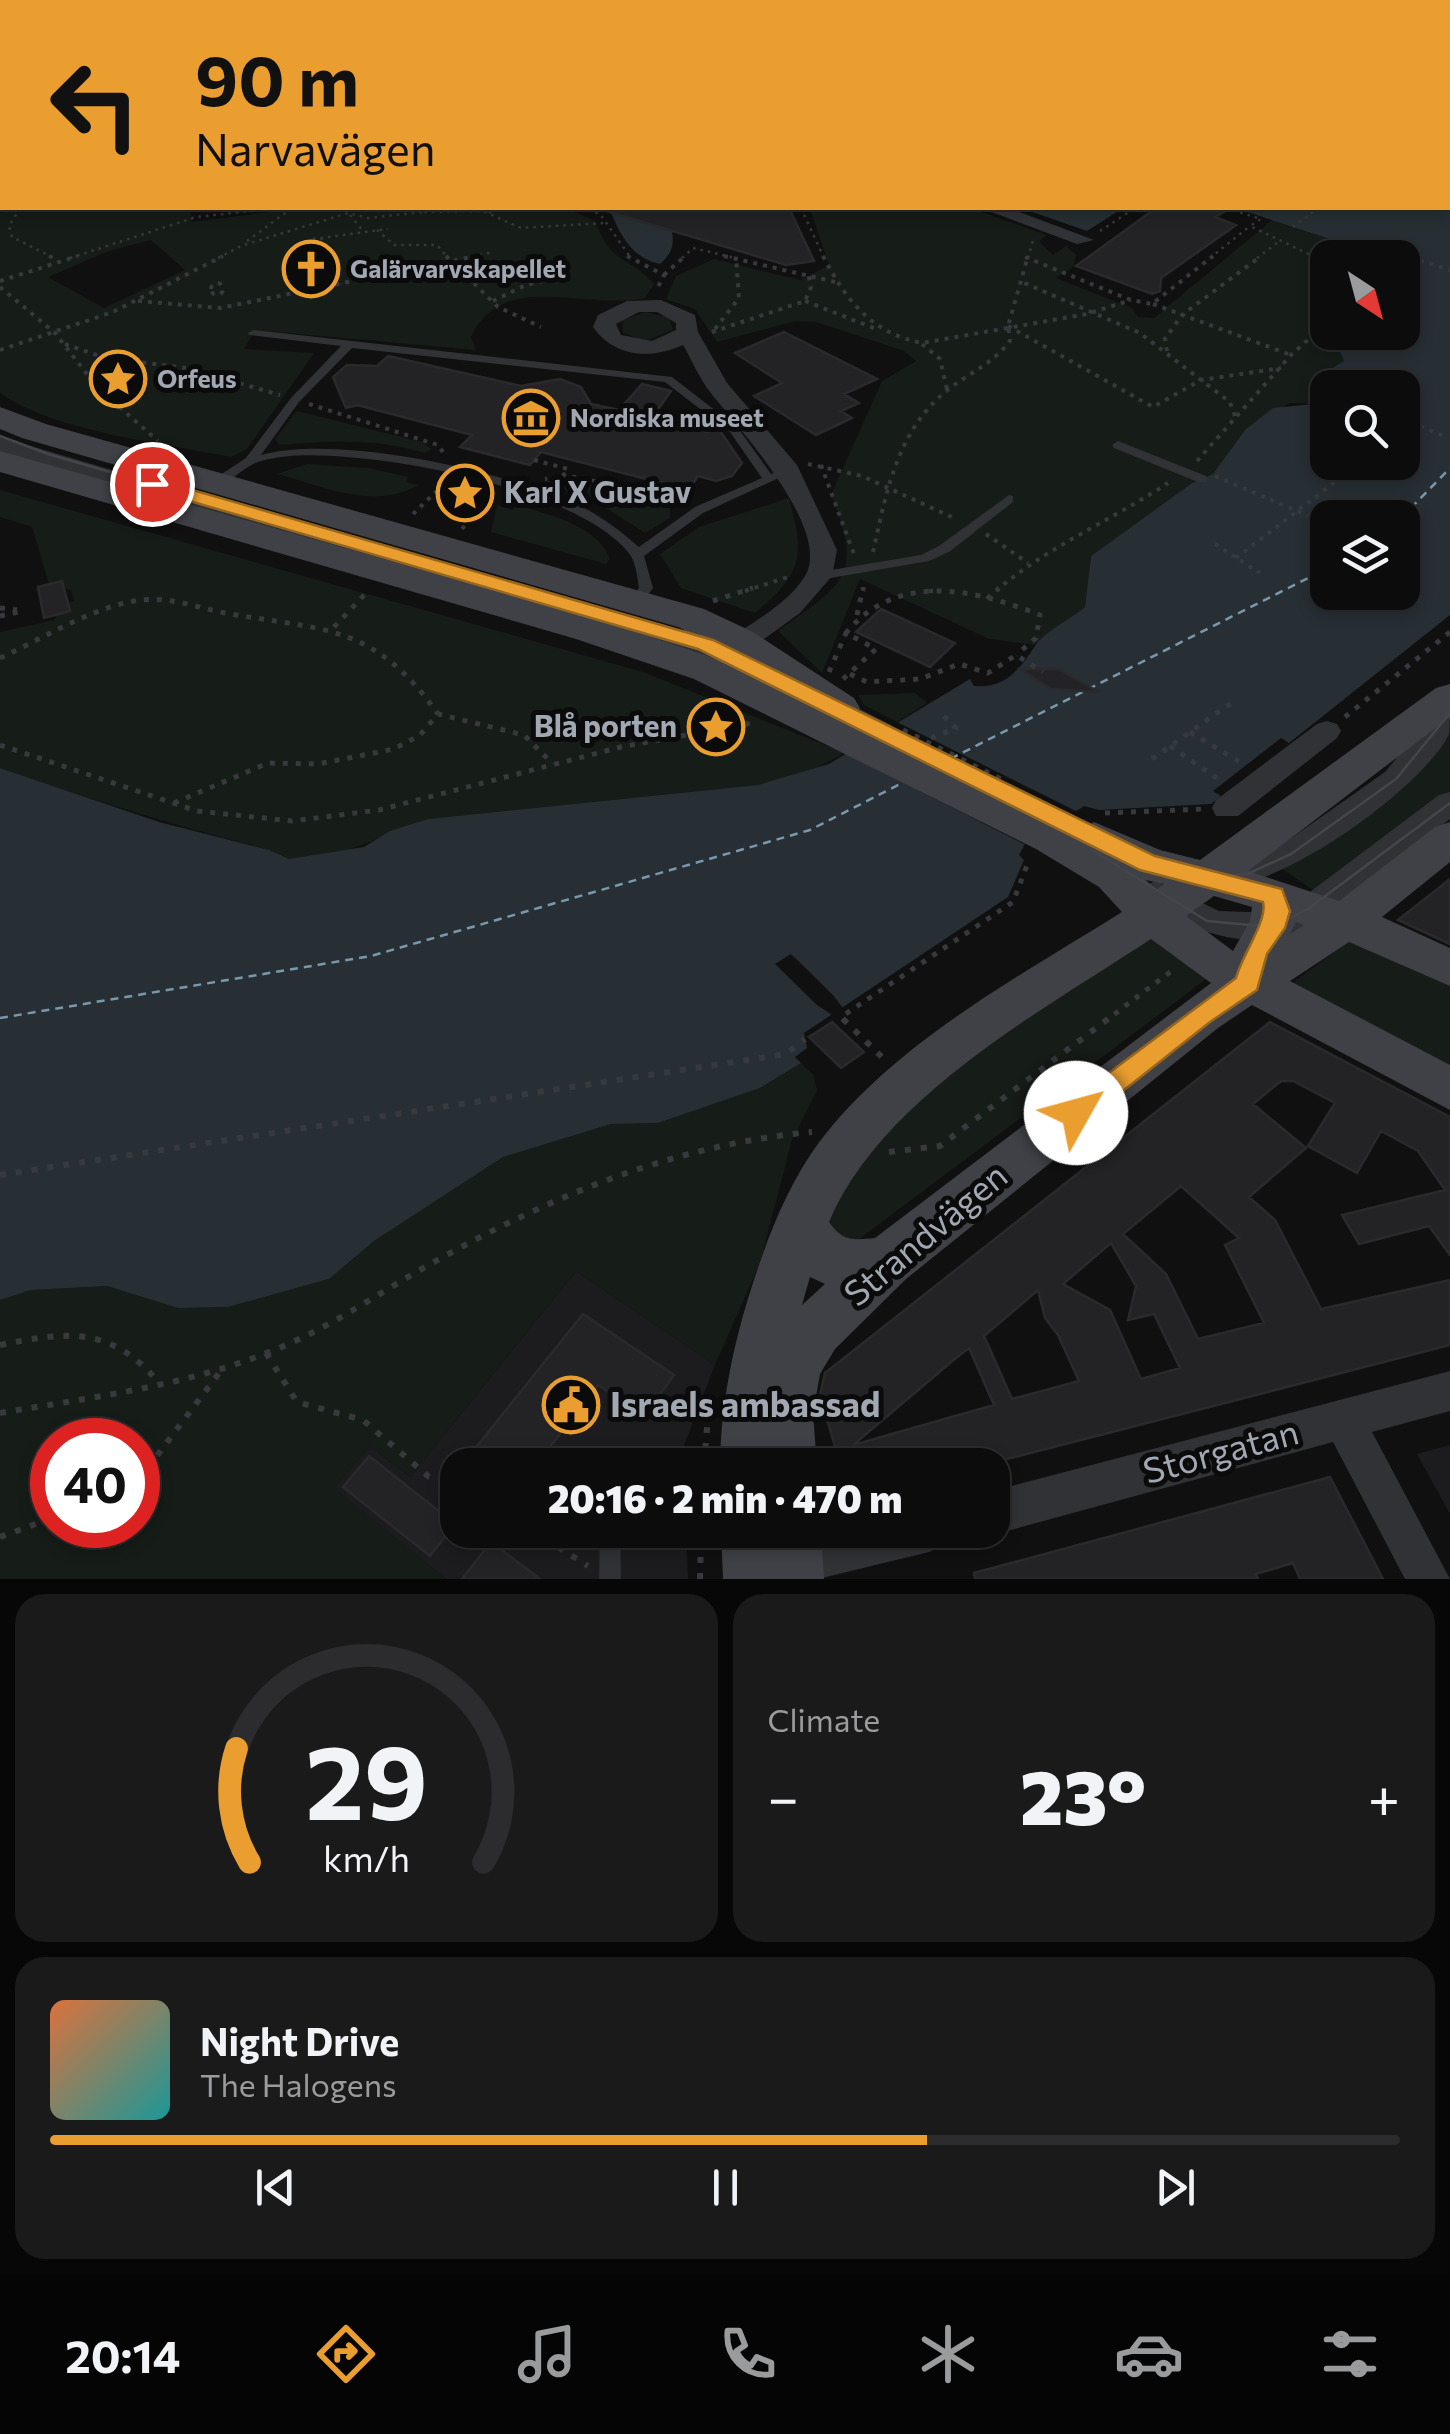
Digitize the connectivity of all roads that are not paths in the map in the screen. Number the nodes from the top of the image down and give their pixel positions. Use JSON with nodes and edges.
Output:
{"nodes":[{"id":1,"x":998,"y":210,"type":"edge"},
{"id":2,"x":1084,"y":240,"type":"road end"},
{"id":3,"x":253,"y":333,"type":"dead end"},
{"id":4,"x":691,"y":341,"type":"junction"},
{"id":5,"x":349,"y":344,"type":"junction"},
{"id":6,"x":0,"y":417,"type":"edge"},
{"id":7,"x":0,"y":436,"type":"edge"},
{"id":8,"x":0,"y":444,"type":"edge"},
{"id":9,"x":1118,"y":445,"type":"dead end"},
{"id":10,"x":0,"y":461,"type":"edge"},
{"id":11,"x":250,"y":461,"type":"junction"},
{"id":12,"x":781,"y":472,"type":"junction"},
{"id":13,"x":1207,"y":477,"type":"road end"},
{"id":14,"x":218,"y":482,"type":"junction"},
{"id":15,"x":1009,"y":499,"type":"dead end"},
{"id":16,"x":638,"y":554,"type":"junction"},
{"id":17,"x":820,"y":572,"type":"junction"},
{"id":18,"x":637,"y":600,"type":"junction"},
{"id":19,"x":723,"y":656,"type":"junction"},
{"id":20,"x":1450,"y":697,"type":"edge"},
{"id":21,"x":1450,"y":713,"type":"edge"},
{"id":22,"x":1327,"y":731,"type":"road end"},
{"id":23,"x":1225,"y":795,"type":"road end"},
{"id":24,"x":1450,"y":803,"type":"edge"},
{"id":25,"x":1061,"y":834,"type":"junction"},
{"id":26,"x":1450,"y":838,"type":"edge"},
{"id":27,"x":1175,"y":898,"type":"junction"},
{"id":28,"x":1285,"y":930,"type":"junction"},
{"id":29,"x":1450,"y":968,"type":"edge"},
{"id":30,"x":1450,"y":1090,"type":"edge"},
{"id":31,"x":802,"y":1226,"type":"junction"},
{"id":32,"x":887,"y":1261,"type":"junction"},
{"id":33,"x":1450,"y":1391,"type":"edge"},
{"id":34,"x":1343,"y":1420,"type":"junction"},
{"id":35,"x":750,"y":1448,"type":"edge"},
{"id":36,"x":786,"y":1448,"type":"edge"},
{"id":37,"x":1010,"y":1508,"type":"edge"},
{"id":38,"x":610,"y":1548,"type":"edge"},
{"id":39,"x":832,"y":1548,"type":"edge"},
{"id":40,"x":762,"y":1561,"type":"edge"},
{"id":41,"x":610,"y":1576,"type":"edge"},
{"id":42,"x":1428,"y":1579,"type":"edge"}],
"edges":[{"from":1,"to":2,"type":"street"},
{"from":3,"to":5,"type":"lane"},
{"from":4,"to":4,"type":"street"},
{"from":4,"to":12,"type":"street"},
{"from":5,"to":11,"type":"lane"},
{"from":5,"to":12,"type":"lane"},
{"from":6,"to":14,"type":"street"},
{"from":7,"to":19,"type":"street"},
{"from":8,"to":19,"type":"street"},
{"from":9,"to":13,"type":"lane"},
{"from":10,"to":19,"type":"street"},
{"from":11,"to":14,"type":"lane"},
{"from":11,"to":16,"type":"lane"},
{"from":12,"to":16,"type":"lane"},
{"from":12,"to":17,"type":"street"},
{"from":14,"to":18,"type":"street"},
{"from":15,"to":17,"type":"lane"},
{"from":16,"to":18,"type":"lane"},
{"from":17,"to":19,"type":"street"},
{"from":18,"to":19,"type":"street"},
{"from":19,"to":25,"type":"street"},
{"from":20,"to":27,"type":"street"},
{"from":21,"to":27,"type":"street"},
{"from":22,"to":23,"type":"street"},
{"from":24,"to":28,"type":"street","name":"Strandvägen"},
{"from":25,"to":27,"type":"street"},
{"from":25,"to":27,"type":"street"},
{"from":26,"to":28,"type":"street","name":"Strandvägen"},
{"from":27,"to":28,"type":"street"},
{"from":27,"to":28,"type":"street"},
{"from":27,"to":31,"type":"street"},
{"from":28,"to":29,"type":"street"},
{"from":28,"to":30,"type":"street"},
{"from":28,"to":32,"type":"street","name":"Strandvägen"},
{"from":31,"to":32,"type":"street"},
{"from":31,"to":35,"type":"street"},
{"from":32,"to":36,"type":"street","name":"Strandvägen"},
{"from":33,"to":34,"type":"street","name":"Storgatan"},
{"from":34,"to":37,"type":"street","name":"Storgatan"},
{"from":34,"to":42,"type":"street"},
{"from":38,"to":41,"type":"lane"},
{"from":39,"to":40,"type":"street"}]}
